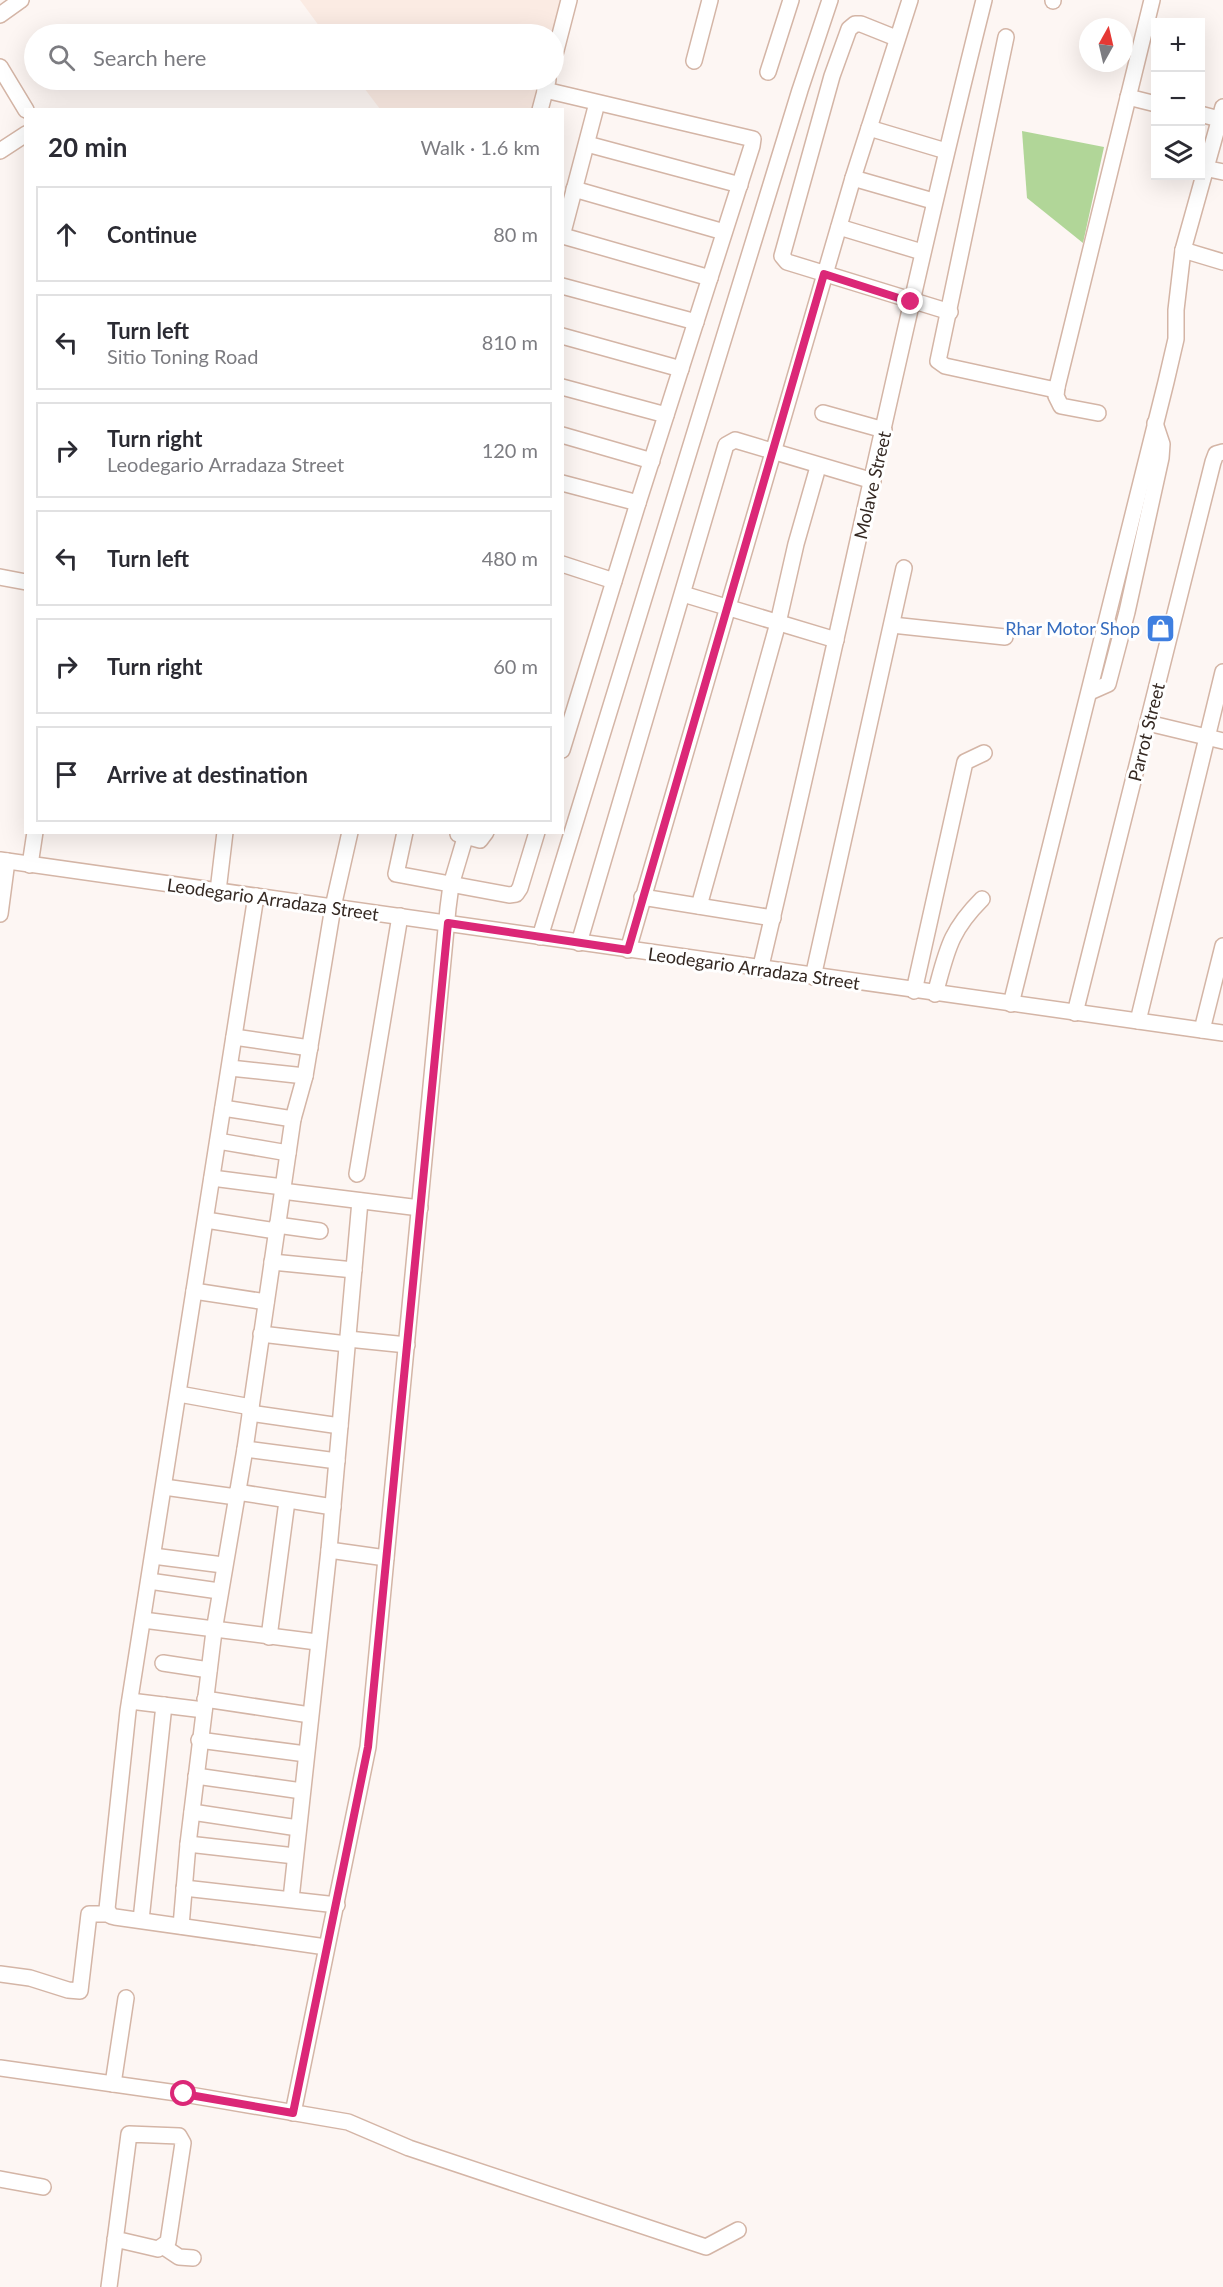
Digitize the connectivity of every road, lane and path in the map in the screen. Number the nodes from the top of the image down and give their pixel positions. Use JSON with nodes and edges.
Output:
{"nodes":[{"id":1,"x":21,"y":0,"type":"edge"},
{"id":2,"x":569,"y":0,"type":"edge"},
{"id":3,"x":710,"y":0,"type":"edge"},
{"id":4,"x":791,"y":0,"type":"edge"},
{"id":5,"x":830,"y":0,"type":"edge"},
{"id":6,"x":910,"y":0,"type":"edge"},
{"id":7,"x":984,"y":0,"type":"edge"},
{"id":8,"x":1152,"y":0,"type":"edge"},
{"id":9,"x":0,"y":15,"type":"edge"},
{"id":10,"x":563,"y":24,"type":"edge"},
{"id":11,"x":1006,"y":37,"type":"dead end"},
{"id":12,"x":896,"y":38,"type":"junction"},
{"id":13,"x":694,"y":61,"type":"dead end"},
{"id":14,"x":0,"y":67,"type":"edge"},
{"id":15,"x":768,"y":72,"type":"dead end"},
{"id":16,"x":546,"y":90,"type":"edge"},
{"id":17,"x":561,"y":90,"type":"edge"},
{"id":18,"x":1128,"y":97,"type":"junction"},
{"id":19,"x":597,"y":103,"type":"junction"},
{"id":20,"x":1151,"y":103,"type":"edge"},
{"id":21,"x":25,"y":108,"type":"edge"},
{"id":22,"x":541,"y":108,"type":"edge"},
{"id":23,"x":1205,"y":114,"type":"edge"},
{"id":24,"x":1221,"y":115,"type":"edge"},
{"id":25,"x":869,"y":128,"type":"junction"},
{"id":26,"x":24,"y":135,"type":"edge"},
{"id":27,"x":587,"y":144,"type":"junction"},
{"id":28,"x":0,"y":151,"type":"edge"},
{"id":29,"x":946,"y":151,"type":"junction"},
{"id":30,"x":1205,"y":165,"type":"edge"},
{"id":31,"x":1205,"y":168,"type":"edge"},
{"id":32,"x":1223,"y":172,"type":"edge"},
{"id":33,"x":853,"y":178,"type":"junction"},
{"id":34,"x":1201,"y":180,"type":"edge"},
{"id":35,"x":740,"y":185,"type":"junction"},
{"id":36,"x":574,"y":189,"type":"junction"},
{"id":37,"x":933,"y":201,"type":"junction"},
{"id":38,"x":839,"y":227,"type":"junction"},
{"id":39,"x":564,"y":228,"type":"edge"},
{"id":40,"x":724,"y":232,"type":"junction"},
{"id":41,"x":564,"y":237,"type":"edge"},
{"id":42,"x":1183,"y":250,"type":"junction"},
{"id":43,"x":922,"y":252,"type":"junction"},
{"id":44,"x":1223,"y":262,"type":"edge"},
{"id":45,"x":824,"y":274,"type":"junction"},
{"id":46,"x":710,"y":278,"type":"junction"},
{"id":47,"x":564,"y":287,"type":"edge"},
{"id":48,"x":911,"y":302,"type":"junction"},
{"id":49,"x":950,"y":312,"type":"junction"},
{"id":50,"x":696,"y":322,"type":"junction"},
{"id":51,"x":564,"y":337,"type":"edge"},
{"id":52,"x":681,"y":369,"type":"junction"},
{"id":53,"x":1057,"y":387,"type":"junction"},
{"id":54,"x":564,"y":388,"type":"edge"},
{"id":55,"x":823,"y":413,"type":"dead end"},
{"id":56,"x":1098,"y":413,"type":"dead end"},
{"id":57,"x":666,"y":415,"type":"junction"},
{"id":58,"x":884,"y":430,"type":"junction"},
{"id":59,"x":564,"y":436,"type":"edge"},
{"id":60,"x":1155,"y":444,"type":"junction"},
{"id":61,"x":773,"y":452,"type":"junction"},
{"id":62,"x":1221,"y":452,"type":"edge"},
{"id":63,"x":652,"y":461,"type":"junction"},
{"id":64,"x":818,"y":466,"type":"junction"},
{"id":65,"x":873,"y":482,"type":"junction"},
{"id":66,"x":564,"y":484,"type":"edge"},
{"id":67,"x":638,"y":502,"type":"junction"},
{"id":68,"x":564,"y":565,"type":"edge"},
{"id":69,"x":904,"y":568,"type":"dead end"},
{"id":70,"x":0,"y":577,"type":"edge"},
{"id":71,"x":614,"y":580,"type":"junction"},
{"id":72,"x":1115,"y":580,"type":"junction"},
{"id":73,"x":24,"y":582,"type":"edge"},
{"id":74,"x":683,"y":594,"type":"junction"},
{"id":75,"x":728,"y":608,"type":"junction"},
{"id":76,"x":1127,"y":612,"type":"junction"},
{"id":77,"x":778,"y":623,"type":"junction"},
{"id":78,"x":892,"y":625,"type":"junction"},
{"id":79,"x":1005,"y":637,"type":"dead end"},
{"id":80,"x":836,"y":640,"type":"junction"},
{"id":81,"x":1099,"y":646,"type":"junction"},
{"id":82,"x":1114,"y":661,"type":"junction"},
{"id":83,"x":1223,"y":672,"type":"edge"},
{"id":84,"x":1090,"y":692,"type":"junction"},
{"id":85,"x":1148,"y":723,"type":"junction"},
{"id":86,"x":1208,"y":737,"type":"junction"},
{"id":87,"x":1223,"y":741,"type":"edge"},
{"id":88,"x":564,"y":743,"type":"edge"},
{"id":89,"x":984,"y":753,"type":"dead end"},
{"id":90,"x":35,"y":834,"type":"edge"},
{"id":91,"x":225,"y":834,"type":"edge"},
{"id":92,"x":350,"y":834,"type":"edge"},
{"id":93,"x":405,"y":834,"type":"edge"},
{"id":94,"x":484,"y":834,"type":"edge"},
{"id":95,"x":536,"y":834,"type":"edge"},
{"id":96,"x":461,"y":835,"type":"edge"},
{"id":97,"x":3,"y":861,"type":"edge"},
{"id":98,"x":30,"y":865,"type":"junction"},
{"id":99,"x":451,"y":885,"type":"junction"},
{"id":100,"x":218,"y":891,"type":"junction"},
{"id":101,"x":256,"y":896,"type":"junction"},
{"id":102,"x":642,"y":897,"type":"junction"},
{"id":103,"x":982,"y":899,"type":"dead end"},
{"id":104,"x":699,"y":906,"type":"junction"},
{"id":105,"x":333,"y":907,"type":"junction"},
{"id":106,"x":0,"y":914,"type":"edge"},
{"id":107,"x":400,"y":916,"type":"junction"},
{"id":108,"x":773,"y":918,"type":"junction"},
{"id":109,"x":448,"y":923,"type":"junction"},
{"id":110,"x":540,"y":937,"type":"junction"},
{"id":111,"x":579,"y":943,"type":"junction"},
{"id":112,"x":1223,"y":946,"type":"edge"},
{"id":113,"x":628,"y":950,"type":"junction"},
{"id":114,"x":760,"y":970,"type":"junction"},
{"id":115,"x":813,"y":977,"type":"junction"},
{"id":116,"x":914,"y":991,"type":"junction"},
{"id":117,"x":935,"y":994,"type":"junction"},
{"id":118,"x":1011,"y":1004,"type":"junction"},
{"id":119,"x":1076,"y":1013,"type":"junction"},
{"id":120,"x":1138,"y":1021,"type":"junction"},
{"id":121,"x":1202,"y":1030,"type":"junction"},
{"id":122,"x":1223,"y":1033,"type":"edge"},
{"id":123,"x":234,"y":1037,"type":"junction"},
{"id":124,"x":310,"y":1048,"type":"junction"},
{"id":125,"x":230,"y":1068,"type":"junction"},
{"id":126,"x":305,"y":1076,"type":"junction"},
{"id":127,"x":223,"y":1108,"type":"junction"},
{"id":128,"x":293,"y":1119,"type":"junction"},
{"id":129,"x":218,"y":1141,"type":"junction"},
{"id":130,"x":288,"y":1153,"type":"junction"},
{"id":131,"x":357,"y":1174,"type":"dead end"},
{"id":132,"x":212,"y":1178,"type":"junction"},
{"id":133,"x":282,"y":1189,"type":"junction"},
{"id":134,"x":360,"y":1201,"type":"junction"},
{"id":135,"x":420,"y":1208,"type":"junction"},
{"id":136,"x":206,"y":1220,"type":"junction"},
{"id":137,"x":277,"y":1228,"type":"junction"},
{"id":138,"x":320,"y":1231,"type":"dead end"},
{"id":139,"x":272,"y":1262,"type":"junction"},
{"id":140,"x":354,"y":1270,"type":"junction"},
{"id":141,"x":194,"y":1291,"type":"junction"},
{"id":142,"x":266,"y":1302,"type":"junction"},
{"id":143,"x":261,"y":1334,"type":"junction"},
{"id":144,"x":347,"y":1341,"type":"junction"},
{"id":145,"x":407,"y":1345,"type":"junction"},
{"id":146,"x":179,"y":1395,"type":"junction"},
{"id":147,"x":250,"y":1410,"type":"junction"},
{"id":148,"x":340,"y":1426,"type":"junction"},
{"id":149,"x":245,"y":1449,"type":"junction"},
{"id":150,"x":337,"y":1461,"type":"junction"},
{"id":151,"x":164,"y":1487,"type":"junction"},
{"id":152,"x":236,"y":1495,"type":"junction"},
{"id":153,"x":287,"y":1501,"type":"junction"},
{"id":154,"x":333,"y":1507,"type":"junction"},
{"id":155,"x":329,"y":1550,"type":"junction"},
{"id":156,"x":153,"y":1556,"type":"junction"},
{"id":157,"x":386,"y":1558,"type":"junction"},
{"id":158,"x":223,"y":1565,"type":"junction"},
{"id":159,"x":149,"y":1581,"type":"junction"},
{"id":160,"x":219,"y":1591,"type":"junction"},
{"id":161,"x":143,"y":1620,"type":"junction"},
{"id":162,"x":214,"y":1631,"type":"junction"},
{"id":163,"x":269,"y":1637,"type":"junction"},
{"id":164,"x":317,"y":1642,"type":"junction"},
{"id":165,"x":163,"y":1663,"type":"dead end"},
{"id":166,"x":209,"y":1670,"type":"junction"},
{"id":167,"x":130,"y":1701,"type":"junction"},
{"id":168,"x":204,"y":1704,"type":"junction"},
{"id":169,"x":164,"y":1705,"type":"junction"},
{"id":170,"x":310,"y":1715,"type":"junction"},
{"id":171,"x":199,"y":1740,"type":"junction"},
{"id":172,"x":306,"y":1754,"type":"junction"},
{"id":173,"x":196,"y":1776,"type":"junction"},
{"id":174,"x":302,"y":1791,"type":"junction"},
{"id":175,"x":192,"y":1812,"type":"junction"},
{"id":176,"x":298,"y":1828,"type":"junction"},
{"id":177,"x":188,"y":1844,"type":"junction"},
{"id":178,"x":295,"y":1856,"type":"junction"},
{"id":179,"x":184,"y":1888,"type":"junction"},
{"id":180,"x":291,"y":1899,"type":"junction"},
{"id":181,"x":337,"y":1905,"type":"junction"},
{"id":182,"x":108,"y":1914,"type":"junction"},
{"id":183,"x":141,"y":1920,"type":"junction"},
{"id":184,"x":181,"y":1926,"type":"junction"},
{"id":185,"x":326,"y":1947,"type":"junction"},
{"id":186,"x":0,"y":1974,"type":"edge"},
{"id":187,"x":126,"y":1998,"type":"dead end"},
{"id":188,"x":0,"y":2068,"type":"edge"},
{"id":189,"x":113,"y":2084,"type":"junction"},
{"id":190,"x":293,"y":2113,"type":"junction"},
{"id":191,"x":0,"y":2180,"type":"edge"},
{"id":192,"x":43,"y":2187,"type":"dead end"},
{"id":193,"x":738,"y":2230,"type":"dead end"},
{"id":194,"x":115,"y":2239,"type":"junction"},
{"id":195,"x":164,"y":2247,"type":"junction"},
{"id":196,"x":193,"y":2258,"type":"dead end"},
{"id":197,"x":109,"y":2287,"type":"edge"}],
"edges":[{"from":1,"to":9,"type":"street"},
{"from":2,"to":10,"type":"street"},
{"from":3,"to":13,"type":"street"},
{"from":4,"to":15,"type":"street"},
{"from":5,"to":110,"type":"street"},
{"from":6,"to":12,"type":"street"},
{"from":7,"to":29,"type":"street","name":"Molave Street"},
{"from":8,"to":18,"type":"street"},
{"from":11,"to":49,"type":"street"},
{"from":12,"to":25,"type":"street"},
{"from":12,"to":45,"type":"street"},
{"from":14,"to":21,"type":"street"},
{"from":16,"to":22,"type":"street"},
{"from":17,"to":19,"type":"street"},
{"from":18,"to":20,"type":"street"},
{"from":18,"to":53,"type":"street"},
{"from":19,"to":27,"type":"street"},
{"from":19,"to":35,"type":"street"},
{"from":23,"to":24,"type":"street"},
{"from":24,"to":30,"type":"street"},
{"from":25,"to":29,"type":"street"},
{"from":25,"to":33,"type":"street"},
{"from":26,"to":28,"type":"street"},
{"from":27,"to":35,"type":"street"},
{"from":27,"to":36,"type":"street"},
{"from":29,"to":37,"type":"street","name":"Molave Street"},
{"from":31,"to":32,"type":"street"},
{"from":33,"to":37,"type":"street"},
{"from":33,"to":38,"type":"street"},
{"from":34,"to":42,"type":"street"},
{"from":35,"to":40,"type":"street"},
{"from":36,"to":39,"type":"street"},
{"from":36,"to":40,"type":"street"},
{"from":37,"to":43,"type":"street","name":"Molave Street"},
{"from":38,"to":43,"type":"street"},
{"from":38,"to":45,"type":"street"},
{"from":40,"to":46,"type":"street"},
{"from":41,"to":46,"type":"street"},
{"from":42,"to":44,"type":"street"},
{"from":42,"to":60,"type":"street"},
{"from":43,"to":48,"type":"street","name":"Molave Street"},
{"from":45,"to":48,"type":"street"},
{"from":45,"to":61,"type":"street"},
{"from":46,"to":50,"type":"street"},
{"from":47,"to":50,"type":"street"},
{"from":48,"to":49,"type":"street"},
{"from":48,"to":58,"type":"street","name":"Molave Street"},
{"from":49,"to":53,"type":"street"},
{"from":50,"to":52,"type":"street"},
{"from":51,"to":52,"type":"street"},
{"from":52,"to":57,"type":"street"},
{"from":53,"to":56,"type":"street"},
{"from":54,"to":57,"type":"street"},
{"from":55,"to":58,"type":"street"},
{"from":57,"to":63,"type":"street"},
{"from":58,"to":65,"type":"street","name":"Molave Street"},
{"from":59,"to":63,"type":"street"},
{"from":60,"to":72,"type":"street"},
{"from":60,"to":76,"type":"street"},
{"from":61,"to":64,"type":"street"},
{"from":61,"to":74,"type":"street"},
{"from":61,"to":75,"type":"street"},
{"from":62,"to":85,"type":"street","name":"Parrot Street"},
{"from":63,"to":67,"type":"street"},
{"from":64,"to":65,"type":"street"},
{"from":64,"to":77,"type":"street"},
{"from":65,"to":80,"type":"street","name":"Molave Street"},
{"from":66,"to":67,"type":"street"},
{"from":67,"to":71,"type":"street"},
{"from":68,"to":71,"type":"street"},
{"from":69,"to":78,"type":"street"},
{"from":70,"to":73,"type":"street"},
{"from":71,"to":88,"type":"street"},
{"from":72,"to":76,"type":"street"},
{"from":72,"to":81,"type":"street"},
{"from":74,"to":75,"type":"street"},
{"from":74,"to":111,"type":"street"},
{"from":75,"to":77,"type":"street"},
{"from":75,"to":102,"type":"street"},
{"from":76,"to":82,"type":"street"},
{"from":77,"to":80,"type":"street"},
{"from":77,"to":104,"type":"street"},
{"from":78,"to":79,"type":"street"},
{"from":78,"to":115,"type":"street"},
{"from":80,"to":108,"type":"street","name":"Molave Street"},
{"from":81,"to":82,"type":"street"},
{"from":81,"to":84,"type":"street"},
{"from":82,"to":84,"type":"street"},
{"from":83,"to":86,"type":"street"},
{"from":84,"to":118,"type":"street"},
{"from":85,"to":86,"type":"street"},
{"from":85,"to":119,"type":"street","name":"Parrot Street"},
{"from":86,"to":87,"type":"street"},
{"from":86,"to":120,"type":"street"},
{"from":89,"to":116,"type":"street"},
{"from":90,"to":98,"type":"street"},
{"from":91,"to":100,"type":"street"},
{"from":92,"to":105,"type":"street"},
{"from":93,"to":99,"type":"street"},
{"from":94,"to":96,"type":"street"},
{"from":95,"to":99,"type":"street"},
{"from":96,"to":99,"type":"street"},
{"from":97,"to":98,"type":"street","name":"Leodegario Arradaza Street"},
{"from":97,"to":106,"type":"street"},
{"from":98,"to":100,"type":"street","name":"Leodegario Arradaza Street"},
{"from":99,"to":109,"type":"street"},
{"from":100,"to":101,"type":"street","name":"Leodegario Arradaza Street"},
{"from":101,"to":105,"type":"street","name":"Leodegario Arradaza Street"},
{"from":101,"to":123,"type":"street"},
{"from":102,"to":104,"type":"street"},
{"from":102,"to":113,"type":"street"},
{"from":103,"to":117,"type":"street"},
{"from":104,"to":108,"type":"street"},
{"from":105,"to":107,"type":"street","name":"Leodegario Arradaza Street"},
{"from":105,"to":124,"type":"street"},
{"from":107,"to":109,"type":"street","name":"Leodegario Arradaza Street"},
{"from":107,"to":131,"type":"street"},
{"from":108,"to":114,"type":"street","name":"Molave Street"},
{"from":109,"to":110,"type":"street","name":"Leodegario Arradaza Street"},
{"from":109,"to":135,"type":"street"},
{"from":110,"to":111,"type":"street","name":"Leodegario Arradaza Street"},
{"from":111,"to":113,"type":"street","name":"Leodegario Arradaza Street"},
{"from":112,"to":121,"type":"street"},
{"from":113,"to":114,"type":"street","name":"Leodegario Arradaza Street"},
{"from":114,"to":115,"type":"street","name":"Leodegario Arradaza Street"},
{"from":115,"to":116,"type":"street","name":"Leodegario Arradaza Street"},
{"from":116,"to":117,"type":"street","name":"Leodegario Arradaza Street"},
{"from":117,"to":118,"type":"street","name":"Leodegario Arradaza Street"},
{"from":118,"to":119,"type":"street","name":"Leodegario Arradaza Street"},
{"from":119,"to":120,"type":"street","name":"Leodegario Arradaza Street"},
{"from":120,"to":121,"type":"street","name":"Leodegario Arradaza Street"},
{"from":121,"to":122,"type":"street","name":"Leodegario Arradaza Street"},
{"from":123,"to":124,"type":"street"},
{"from":123,"to":125,"type":"street"},
{"from":124,"to":126,"type":"street"},
{"from":125,"to":126,"type":"street"},
{"from":125,"to":127,"type":"street"},
{"from":126,"to":128,"type":"street"},
{"from":127,"to":128,"type":"street"},
{"from":127,"to":129,"type":"street"},
{"from":128,"to":130,"type":"street"},
{"from":129,"to":130,"type":"street"},
{"from":129,"to":132,"type":"street"},
{"from":130,"to":133,"type":"street"},
{"from":132,"to":133,"type":"street"},
{"from":132,"to":136,"type":"street"},
{"from":133,"to":134,"type":"street"},
{"from":133,"to":137,"type":"street"},
{"from":134,"to":135,"type":"street"},
{"from":134,"to":140,"type":"street"},
{"from":135,"to":145,"type":"street"},
{"from":136,"to":137,"type":"street"},
{"from":136,"to":141,"type":"street"},
{"from":137,"to":138,"type":"street"},
{"from":137,"to":139,"type":"street"},
{"from":139,"to":140,"type":"street"},
{"from":139,"to":142,"type":"street"},
{"from":140,"to":144,"type":"street"},
{"from":141,"to":142,"type":"street"},
{"from":141,"to":146,"type":"street"},
{"from":142,"to":143,"type":"street"},
{"from":143,"to":144,"type":"street"},
{"from":143,"to":147,"type":"street"},
{"from":144,"to":145,"type":"street"},
{"from":144,"to":148,"type":"street"},
{"from":145,"to":157,"type":"street"},
{"from":146,"to":147,"type":"street"},
{"from":146,"to":151,"type":"street"},
{"from":147,"to":148,"type":"street"},
{"from":147,"to":149,"type":"street"},
{"from":148,"to":150,"type":"street"},
{"from":149,"to":150,"type":"street"},
{"from":149,"to":152,"type":"street"},
{"from":150,"to":154,"type":"street"},
{"from":151,"to":152,"type":"street"},
{"from":151,"to":156,"type":"street"},
{"from":152,"to":153,"type":"street"},
{"from":152,"to":158,"type":"street"},
{"from":153,"to":154,"type":"street"},
{"from":153,"to":163,"type":"street"},
{"from":154,"to":155,"type":"street"},
{"from":155,"to":157,"type":"street"},
{"from":155,"to":164,"type":"street"},
{"from":156,"to":158,"type":"street"},
{"from":156,"to":159,"type":"street"},
{"from":157,"to":181,"type":"street"},
{"from":158,"to":160,"type":"street"},
{"from":159,"to":160,"type":"street"},
{"from":159,"to":161,"type":"street"},
{"from":160,"to":162,"type":"street"},
{"from":161,"to":162,"type":"street"},
{"from":161,"to":167,"type":"street"},
{"from":162,"to":163,"type":"street"},
{"from":162,"to":166,"type":"street"},
{"from":163,"to":164,"type":"street"},
{"from":164,"to":170,"type":"street"},
{"from":165,"to":166,"type":"street"},
{"from":166,"to":168,"type":"street"},
{"from":167,"to":169,"type":"street"},
{"from":167,"to":182,"type":"street"},
{"from":168,"to":169,"type":"street"},
{"from":168,"to":170,"type":"street"},
{"from":168,"to":171,"type":"street"},
{"from":169,"to":183,"type":"street"},
{"from":170,"to":172,"type":"street"},
{"from":171,"to":172,"type":"street"},
{"from":171,"to":173,"type":"street"},
{"from":172,"to":174,"type":"street"},
{"from":173,"to":174,"type":"street"},
{"from":173,"to":175,"type":"street"},
{"from":174,"to":176,"type":"street"},
{"from":175,"to":176,"type":"street"},
{"from":175,"to":177,"type":"street"},
{"from":176,"to":178,"type":"street"},
{"from":177,"to":178,"type":"street"},
{"from":177,"to":179,"type":"street"},
{"from":178,"to":180,"type":"street"},
{"from":179,"to":180,"type":"street"},
{"from":179,"to":184,"type":"street"},
{"from":180,"to":181,"type":"street"},
{"from":181,"to":185,"type":"street"},
{"from":182,"to":183,"type":"street"},
{"from":182,"to":186,"type":"street"},
{"from":183,"to":184,"type":"street"},
{"from":184,"to":185,"type":"street"},
{"from":185,"to":190,"type":"street"},
{"from":187,"to":189,"type":"street"},
{"from":188,"to":189,"type":"street"},
{"from":189,"to":190,"type":"street"},
{"from":190,"to":193,"type":"street"},
{"from":191,"to":192,"type":"street"},
{"from":194,"to":195,"type":"street"},
{"from":194,"to":195,"type":"street"},
{"from":194,"to":197,"type":"street"},
{"from":195,"to":196,"type":"street"}]}
